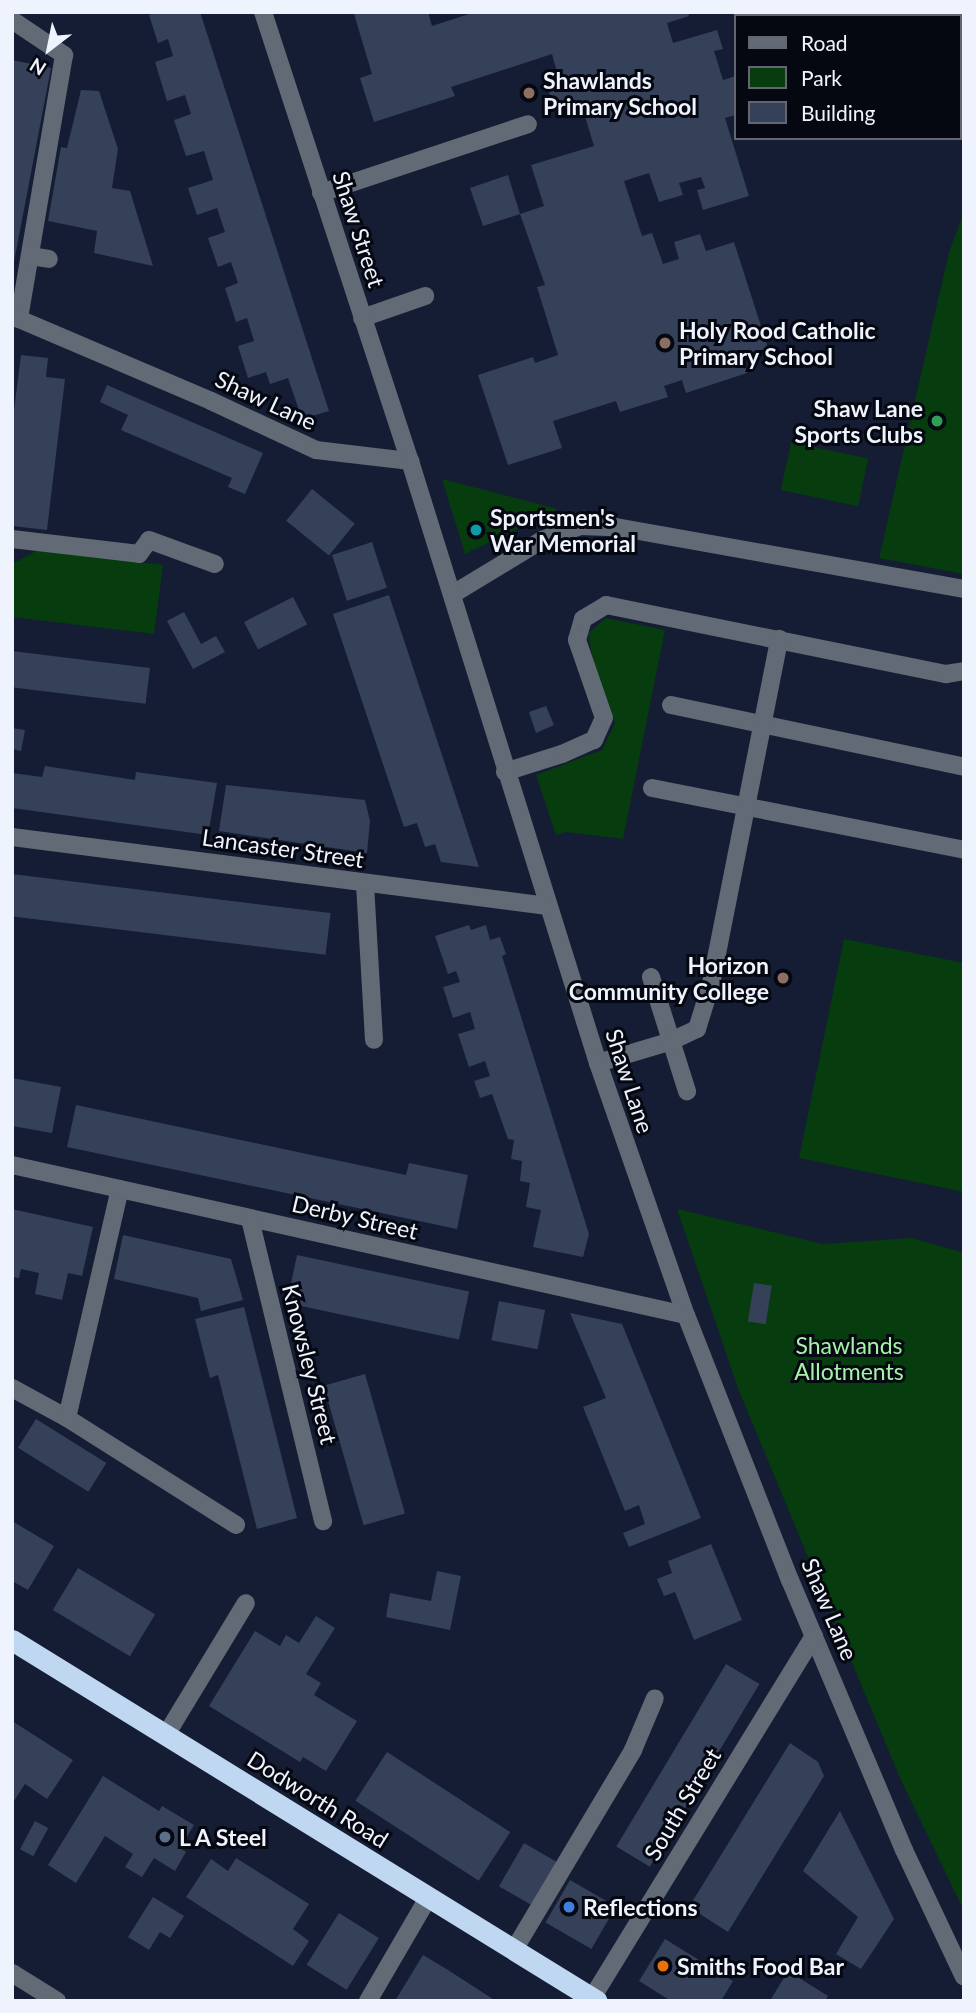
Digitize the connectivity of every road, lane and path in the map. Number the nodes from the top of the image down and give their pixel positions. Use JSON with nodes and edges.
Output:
{"nodes":[{"id":1,"x":263,"y":12,"type":"edge"},
{"id":2,"x":12,"y":20,"type":"edge"},
{"id":3,"x":528,"y":124,"type":"dead end"},
{"id":4,"x":321,"y":193,"type":"junction"},
{"id":5,"x":30,"y":256,"type":"junction"},
{"id":6,"x":49,"y":259,"type":"dead end"},
{"id":7,"x":425,"y":296,"type":"dead end"},
{"id":8,"x":16,"y":317,"type":"edge"},
{"id":9,"x":362,"y":318,"type":"junction"},
{"id":10,"x":410,"y":461,"type":"junction"},
{"id":11,"x":12,"y":539,"type":"edge"},
{"id":12,"x":215,"y":564,"type":"dead end"},
{"id":13,"x":964,"y":589,"type":"edge"},
{"id":14,"x":453,"y":594,"type":"junction"},
{"id":15,"x":779,"y":639,"type":"junction"},
{"id":16,"x":964,"y":671,"type":"edge"},
{"id":17,"x":671,"y":705,"type":"dead end"},
{"id":18,"x":763,"y":725,"type":"junction"},
{"id":19,"x":964,"y":767,"type":"edge"},
{"id":20,"x":506,"y":772,"type":"junction"},
{"id":21,"x":652,"y":788,"type":"dead end"},
{"id":22,"x":746,"y":806,"type":"junction"},
{"id":23,"x":12,"y":837,"type":"edge"},
{"id":24,"x":964,"y":850,"type":"edge"},
{"id":25,"x":365,"y":884,"type":"junction"},
{"id":26,"x":548,"y":906,"type":"junction"},
{"id":27,"x":651,"y":978,"type":"dead end"},
{"id":28,"x":374,"y":1040,"type":"dead end"},
{"id":29,"x":669,"y":1042,"type":"junction"},
{"id":30,"x":598,"y":1063,"type":"junction"},
{"id":31,"x":687,"y":1091,"type":"dead end"},
{"id":32,"x":12,"y":1166,"type":"edge"},
{"id":33,"x":121,"y":1189,"type":"junction"},
{"id":34,"x":250,"y":1219,"type":"junction"},
{"id":35,"x":687,"y":1315,"type":"junction"},
{"id":36,"x":12,"y":1388,"type":"edge"},
{"id":37,"x":67,"y":1418,"type":"junction"},
{"id":38,"x":323,"y":1521,"type":"dead end"},
{"id":39,"x":236,"y":1525,"type":"dead end"},
{"id":40,"x":246,"y":1603,"type":"dead end"},
{"id":41,"x":814,"y":1636,"type":"junction"},
{"id":42,"x":12,"y":1640,"type":"edge"},
{"id":43,"x":655,"y":1698,"type":"dead end"},
{"id":44,"x":166,"y":1735,"type":"junction"},
{"id":45,"x":428,"y":1898,"type":"junction"},
{"id":46,"x":514,"y":1950,"type":"junction"},
{"id":47,"x":12,"y":1973,"type":"edge"},
{"id":48,"x":964,"y":1977,"type":"edge"},
{"id":49,"x":594,"y":1999,"type":"edge"},
{"id":50,"x":57,"y":2001,"type":"edge"},
{"id":51,"x":368,"y":2001,"type":"edge"}],
"edges":[{"from":1,"to":4,"type":"street","name":"Shaw Street"},
{"from":2,"to":5,"type":"street"},
{"from":3,"to":4,"type":"street"},
{"from":4,"to":9,"type":"street","name":"Shaw Street"},
{"from":5,"to":6,"type":"street"},
{"from":5,"to":8,"type":"street"},
{"from":7,"to":9,"type":"street"},
{"from":8,"to":10,"type":"street","name":"Shaw Lane"},
{"from":9,"to":10,"type":"street","name":"Shaw Street"},
{"from":10,"to":14,"type":"street","name":"Shaw Lane"},
{"from":11,"to":12,"type":"street"},
{"from":13,"to":14,"type":"street"},
{"from":14,"to":20,"type":"street","name":"Shaw Lane"},
{"from":15,"to":16,"type":"street"},
{"from":15,"to":18,"type":"street"},
{"from":15,"to":20,"type":"street"},
{"from":17,"to":18,"type":"street"},
{"from":18,"to":19,"type":"street"},
{"from":18,"to":22,"type":"street"},
{"from":20,"to":26,"type":"street","name":"Shaw Lane"},
{"from":21,"to":22,"type":"street"},
{"from":22,"to":24,"type":"street"},
{"from":22,"to":29,"type":"street"},
{"from":23,"to":25,"type":"street","name":"Lancaster Street"},
{"from":25,"to":26,"type":"street","name":"Lancaster Street"},
{"from":25,"to":28,"type":"street"},
{"from":26,"to":30,"type":"street","name":"Shaw Lane"},
{"from":27,"to":29,"type":"street"},
{"from":29,"to":30,"type":"street"},
{"from":29,"to":31,"type":"street"},
{"from":30,"to":35,"type":"street","name":"Shaw Lane"},
{"from":32,"to":33,"type":"street","name":"Derby Street"},
{"from":33,"to":34,"type":"street","name":"Derby Street"},
{"from":33,"to":37,"type":"street"},
{"from":34,"to":35,"type":"street","name":"Derby Street"},
{"from":34,"to":38,"type":"street","name":"Knowsley Street"},
{"from":35,"to":41,"type":"street","name":"Shaw Lane"},
{"from":36,"to":37,"type":"street"},
{"from":37,"to":39,"type":"street"},
{"from":40,"to":44,"type":"street"},
{"from":41,"to":48,"type":"street","name":"Shaw Lane"},
{"from":41,"to":49,"type":"street","name":"South Street"},
{"from":42,"to":44,"type":"highway","name":"Dodworth Road"},
{"from":43,"to":46,"type":"street"},
{"from":44,"to":45,"type":"highway","name":"Dodworth Road"},
{"from":45,"to":46,"type":"highway","name":"Dodworth Road"},
{"from":45,"to":51,"type":"street"},
{"from":46,"to":49,"type":"highway","name":"Dodworth Road"},
{"from":47,"to":50,"type":"street"}]}
